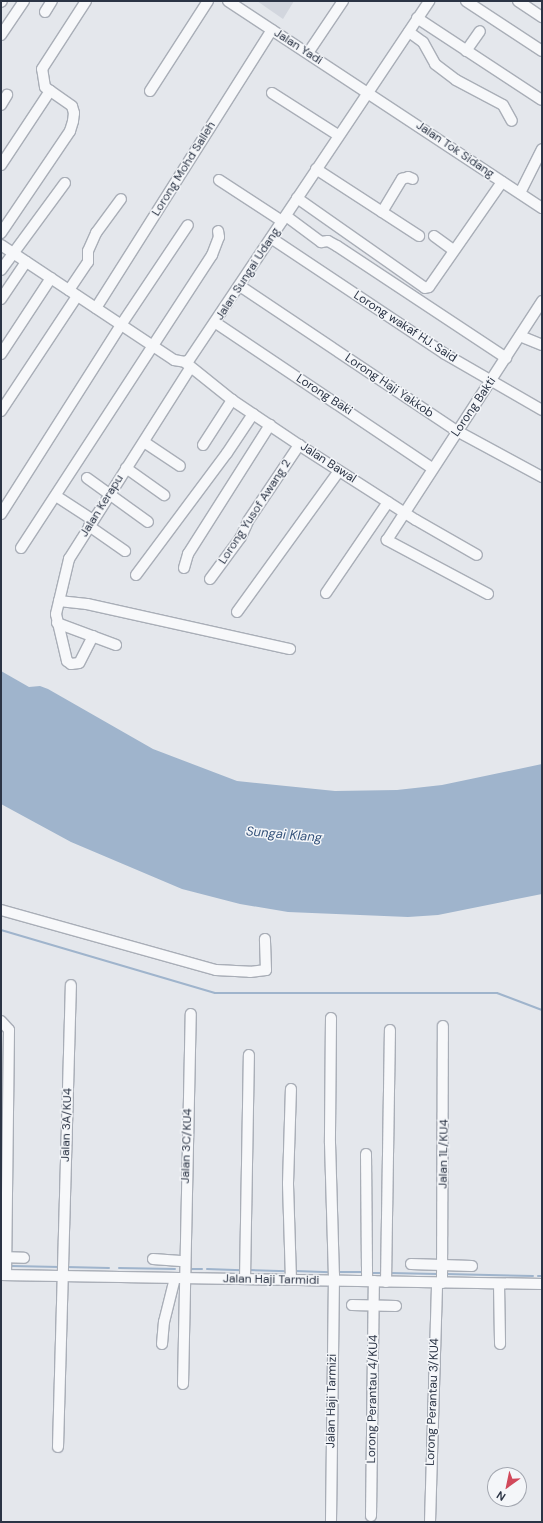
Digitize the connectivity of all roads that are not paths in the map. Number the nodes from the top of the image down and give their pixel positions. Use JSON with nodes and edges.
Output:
{"nodes":[{"id":1,"x":24,"y":1,"type":"edge"},
{"id":2,"x":52,"y":1,"type":"edge"},
{"id":3,"x":86,"y":1,"type":"edge"},
{"id":4,"x":208,"y":1,"type":"edge"},
{"id":5,"x":228,"y":1,"type":"edge"},
{"id":6,"x":343,"y":1,"type":"edge"},
{"id":7,"x":429,"y":1,"type":"edge"},
{"id":8,"x":466,"y":1,"type":"edge"},
{"id":9,"x":518,"y":1,"type":"edge"},
{"id":10,"x":45,"y":12,"type":"dead end"},
{"id":11,"x":542,"y":17,"type":"edge"},
{"id":12,"x":417,"y":18,"type":"junction"},
{"id":13,"x":272,"y":30,"type":"junction"},
{"id":14,"x":480,"y":31,"type":"dead end"},
{"id":15,"x":409,"y":32,"type":"junction"},
{"id":16,"x":1,"y":35,"type":"edge"},
{"id":17,"x":466,"y":50,"type":"junction"},
{"id":18,"x":542,"y":51,"type":"edge"},
{"id":19,"x":308,"y":53,"type":"junction"},
{"id":20,"x":50,"y":91,"type":"junction"},
{"id":21,"x":150,"y":92,"type":"dead end"},
{"id":22,"x":368,"y":92,"type":"junction"},
{"id":23,"x":272,"y":93,"type":"dead end"},
{"id":24,"x":7,"y":96,"type":"dead end"},
{"id":25,"x":542,"y":100,"type":"edge"},
{"id":26,"x":1,"y":105,"type":"edge"},
{"id":27,"x":512,"y":121,"type":"dead end"},
{"id":28,"x":338,"y":135,"type":"junction"},
{"id":29,"x":542,"y":150,"type":"edge"},
{"id":30,"x":1,"y":166,"type":"edge"},
{"id":31,"x":316,"y":169,"type":"junction"},
{"id":32,"x":413,"y":179,"type":"dead end"},
{"id":33,"x":218,"y":180,"type":"dead end"},
{"id":34,"x":502,"y":182,"type":"junction"},
{"id":35,"x":65,"y":183,"type":"dead end"},
{"id":36,"x":520,"y":193,"type":"junction"},
{"id":37,"x":297,"y":198,"type":"junction"},
{"id":38,"x":121,"y":199,"type":"dead end"},
{"id":39,"x":542,"y":208,"type":"edge"},
{"id":40,"x":382,"y":212,"type":"junction"},
{"id":41,"x":284,"y":218,"type":"junction"},
{"id":42,"x":188,"y":225,"type":"dead end"},
{"id":43,"x":218,"y":231,"type":"dead end"},
{"id":44,"x":1,"y":233,"type":"edge"},
{"id":45,"x":419,"y":236,"type":"dead end"},
{"id":46,"x":434,"y":236,"type":"dead end"},
{"id":47,"x":271,"y":238,"type":"junction"},
{"id":48,"x":1,"y":245,"type":"edge"},
{"id":49,"x":453,"y":250,"type":"junction"},
{"id":50,"x":13,"y":253,"type":"junction"},
{"id":51,"x":26,"y":262,"type":"junction"},
{"id":52,"x":1,"y":270,"type":"edge"},
{"id":53,"x":51,"y":278,"type":"junction"},
{"id":54,"x":240,"y":286,"type":"junction"},
{"id":55,"x":423,"y":286,"type":"junction"},
{"id":56,"x":73,"y":293,"type":"junction"},
{"id":57,"x":411,"y":295,"type":"junction"},
{"id":58,"x":1,"y":299,"type":"edge"},
{"id":59,"x":542,"y":301,"type":"edge"},
{"id":60,"x":96,"y":308,"type":"junction"},
{"id":61,"x":216,"y":323,"type":"junction"},
{"id":62,"x":121,"y":325,"type":"junction"},
{"id":63,"x":520,"y":336,"type":"junction"},
{"id":64,"x":542,"y":345,"type":"edge"},
{"id":65,"x":152,"y":346,"type":"junction"},
{"id":66,"x":1,"y":354,"type":"edge"},
{"id":67,"x":506,"y":358,"type":"junction"},
{"id":68,"x":187,"y":365,"type":"junction"},
{"id":69,"x":490,"y":381,"type":"junction"},
{"id":70,"x":232,"y":400,"type":"junction"},
{"id":71,"x":542,"y":410,"type":"edge"},
{"id":72,"x":1,"y":411,"type":"edge"},
{"id":73,"x":253,"y":414,"type":"junction"},
{"id":74,"x":270,"y":425,"type":"junction"},
{"id":75,"x":457,"y":431,"type":"junction"},
{"id":76,"x":144,"y":442,"type":"junction"},
{"id":77,"x":203,"y":445,"type":"dead end"},
{"id":78,"x":299,"y":445,"type":"junction"},
{"id":79,"x":180,"y":466,"type":"dead end"},
{"id":80,"x":126,"y":468,"type":"junction"},
{"id":81,"x":432,"y":468,"type":"junction"},
{"id":82,"x":339,"y":471,"type":"junction"},
{"id":83,"x":542,"y":477,"type":"edge"},
{"id":84,"x":87,"y":478,"type":"dead end"},
{"id":85,"x":109,"y":494,"type":"junction"},
{"id":86,"x":164,"y":495,"type":"dead end"},
{"id":87,"x":56,"y":496,"type":"junction"},
{"id":88,"x":388,"y":502,"type":"junction"},
{"id":89,"x":404,"y":511,"type":"junction"},
{"id":90,"x":1,"y":514,"type":"edge"},
{"id":91,"x":148,"y":522,"type":"dead end"},
{"id":92,"x":91,"y":523,"type":"junction"},
{"id":93,"x":21,"y":548,"type":"dead end"},
{"id":94,"x":125,"y":551,"type":"dead end"},
{"id":95,"x":477,"y":555,"type":"dead end"},
{"id":96,"x":184,"y":568,"type":"dead end"},
{"id":97,"x":136,"y":575,"type":"dead end"},
{"id":98,"x":210,"y":579,"type":"dead end"},
{"id":99,"x":326,"y":593,"type":"dead end"},
{"id":100,"x":488,"y":594,"type":"dead end"},
{"id":101,"x":59,"y":597,"type":"junction"},
{"id":102,"x":237,"y":612,"type":"dead end"},
{"id":103,"x":57,"y":623,"type":"junction"},
{"id":104,"x":93,"y":636,"type":"junction"},
{"id":105,"x":116,"y":645,"type":"dead end"},
{"id":106,"x":290,"y":649,"type":"dead end"},
{"id":107,"x":1,"y":910,"type":"edge"},
{"id":108,"x":265,"y":939,"type":"dead end"},
{"id":109,"x":71,"y":986,"type":"dead end"},
{"id":110,"x":191,"y":1014,"type":"dead end"},
{"id":111,"x":331,"y":1018,"type":"dead end"},
{"id":112,"x":1,"y":1021,"type":"edge"},
{"id":113,"x":443,"y":1026,"type":"dead end"},
{"id":114,"x":390,"y":1030,"type":"dead end"},
{"id":115,"x":249,"y":1055,"type":"dead end"},
{"id":116,"x":291,"y":1088,"type":"dead end"},
{"id":117,"x":366,"y":1154,"type":"dead end"},
{"id":118,"x":3,"y":1257,"type":"edge"},
{"id":119,"x":24,"y":1258,"type":"dead end"},
{"id":120,"x":153,"y":1259,"type":"dead end"},
{"id":121,"x":184,"y":1261,"type":"junction"},
{"id":122,"x":410,"y":1264,"type":"dead end"},
{"id":123,"x":443,"y":1266,"type":"junction"},
{"id":124,"x":472,"y":1266,"type":"dead end"},
{"id":125,"x":63,"y":1269,"type":"junction"},
{"id":126,"x":4,"y":1274,"type":"edge"},
{"id":127,"x":291,"y":1277,"type":"junction"},
{"id":128,"x":180,"y":1278,"type":"junction"},
{"id":129,"x":245,"y":1279,"type":"junction"},
{"id":130,"x":333,"y":1281,"type":"junction"},
{"id":131,"x":371,"y":1281,"type":"junction"},
{"id":132,"x":386,"y":1282,"type":"junction"},
{"id":133,"x":440,"y":1283,"type":"junction"},
{"id":134,"x":499,"y":1284,"type":"junction"},
{"id":135,"x":542,"y":1284,"type":"edge"},
{"id":136,"x":352,"y":1305,"type":"dead end"},
{"id":137,"x":375,"y":1305,"type":"junction"},
{"id":138,"x":396,"y":1306,"type":"dead end"},
{"id":139,"x":162,"y":1344,"type":"dead end"},
{"id":140,"x":500,"y":1344,"type":"dead end"},
{"id":141,"x":183,"y":1384,"type":"dead end"},
{"id":142,"x":58,"y":1447,"type":"dead end"},
{"id":143,"x":371,"y":1516,"type":"dead end"},
{"id":144,"x":331,"y":1522,"type":"edge"},
{"id":145,"x":430,"y":1522,"type":"edge"}],
"edges":[{"from":1,"to":16,"type":"street"},
{"from":2,"to":10,"type":"street"},
{"from":3,"to":20,"type":"street"},
{"from":4,"to":21,"type":"street"},
{"from":5,"to":13,"type":"street","name":"Jalan Yadi"},
{"from":6,"to":19,"type":"street"},
{"from":7,"to":12,"type":"street","name":"Jalan Sungai Udang"},
{"from":8,"to":18,"type":"street"},
{"from":9,"to":11,"type":"street"},
{"from":12,"to":15,"type":"street","name":"Jalan Sungai Udang"},
{"from":12,"to":17,"type":"street"},
{"from":13,"to":19,"type":"street","name":"Jalan Yadi"},
{"from":13,"to":60,"type":"street","name":"Lorong Mohd Salleh"},
{"from":14,"to":17,"type":"street"},
{"from":15,"to":22,"type":"street","name":"Jalan Sungai Udang"},
{"from":15,"to":27,"type":"street"},
{"from":17,"to":25,"type":"street"},
{"from":19,"to":22,"type":"street","name":"Jalan Yadi"},
{"from":20,"to":30,"type":"street"},
{"from":20,"to":44,"type":"street"},
{"from":22,"to":28,"type":"street","name":"Jalan Sungai Udang"},
{"from":22,"to":34,"type":"street","name":"Jalan Tok Sidang"},
{"from":23,"to":28,"type":"street"},
{"from":24,"to":26,"type":"street"},
{"from":28,"to":31,"type":"street","name":"Jalan Sungai Udang"},
{"from":29,"to":36,"type":"street"},
{"from":31,"to":37,"type":"street","name":"Jalan Sungai Udang"},
{"from":31,"to":40,"type":"street"},
{"from":32,"to":40,"type":"street"},
{"from":33,"to":41,"type":"street"},
{"from":34,"to":36,"type":"street","name":"Jalan Tok Sidang"},
{"from":34,"to":49,"type":"street"},
{"from":35,"to":50,"type":"street"},
{"from":36,"to":39,"type":"street","name":"Jalan Tok Sidang"},
{"from":37,"to":41,"type":"street","name":"Jalan Sungai Udang"},
{"from":37,"to":55,"type":"street"},
{"from":38,"to":56,"type":"street"},
{"from":40,"to":45,"type":"street"},
{"from":41,"to":47,"type":"street","name":"Jalan Sungai Udang"},
{"from":41,"to":57,"type":"street"},
{"from":42,"to":62,"type":"street"},
{"from":43,"to":65,"type":"street"},
{"from":46,"to":49,"type":"street"},
{"from":47,"to":54,"type":"street","name":"Jalan Sungai Udang"},
{"from":47,"to":69,"type":"street","name":"Lorong wakaf HJ. Said"},
{"from":48,"to":50,"type":"street"},
{"from":49,"to":55,"type":"street"},
{"from":50,"to":51,"type":"street"},
{"from":50,"to":52,"type":"street"},
{"from":51,"to":53,"type":"street"},
{"from":51,"to":58,"type":"street"},
{"from":53,"to":56,"type":"street"},
{"from":53,"to":66,"type":"street"},
{"from":54,"to":61,"type":"street","name":"Jalan Sungai Udang"},
{"from":54,"to":75,"type":"street","name":"Lorong Haji Yakkob"},
{"from":55,"to":57,"type":"street"},
{"from":56,"to":60,"type":"street"},
{"from":56,"to":72,"type":"street"},
{"from":57,"to":67,"type":"street"},
{"from":59,"to":63,"type":"street","name":"Lorong Bakti"},
{"from":60,"to":62,"type":"street"},
{"from":61,"to":68,"type":"street","name":"Jalan Sungai Udang"},
{"from":61,"to":81,"type":"street","name":"Lorong Baki"},
{"from":62,"to":65,"type":"street"},
{"from":62,"to":90,"type":"street"},
{"from":63,"to":64,"type":"street"},
{"from":63,"to":67,"type":"street","name":"Lorong Bakti"},
{"from":65,"to":68,"type":"street"},
{"from":65,"to":87,"type":"street"},
{"from":67,"to":69,"type":"street","name":"Lorong Bakti"},
{"from":68,"to":70,"type":"street","name":"Jalan Bawal"},
{"from":68,"to":76,"type":"street","name":"Jalan Kerapu"},
{"from":69,"to":71,"type":"street","name":"Lorong wakaf HJ. Said"},
{"from":69,"to":75,"type":"street","name":"Lorong Bakti"},
{"from":70,"to":73,"type":"street","name":"Jalan Bawal"},
{"from":70,"to":77,"type":"street"},
{"from":73,"to":74,"type":"street","name":"Jalan Bawal"},
{"from":73,"to":97,"type":"street"},
{"from":74,"to":78,"type":"street","name":"Jalan Bawal"},
{"from":74,"to":96,"type":"street"},
{"from":75,"to":81,"type":"street","name":"Lorong Bakti"},
{"from":75,"to":83,"type":"street","name":"Lorong Haji Yakkob"},
{"from":76,"to":79,"type":"street"},
{"from":76,"to":80,"type":"street","name":"Jalan Kerapu"},
{"from":78,"to":82,"type":"street","name":"Jalan Bawal"},
{"from":78,"to":98,"type":"street","name":"Lorong Yusof Awang 2"},
{"from":80,"to":85,"type":"street","name":"Jalan Kerapu"},
{"from":80,"to":86,"type":"street"},
{"from":81,"to":89,"type":"street","name":"Lorong Bakti"},
{"from":82,"to":88,"type":"street","name":"Jalan Bawal"},
{"from":82,"to":102,"type":"street"},
{"from":84,"to":85,"type":"street"},
{"from":85,"to":91,"type":"street"},
{"from":85,"to":92,"type":"street","name":"Jalan Kerapu"},
{"from":87,"to":92,"type":"street"},
{"from":87,"to":93,"type":"street"},
{"from":88,"to":89,"type":"street","name":"Jalan Bawal"},
{"from":88,"to":99,"type":"street"},
{"from":89,"to":95,"type":"street","name":"Jalan Bawal"},
{"from":89,"to":100,"type":"street","name":"Lorong Bakti"},
{"from":92,"to":94,"type":"street"},
{"from":92,"to":101,"type":"street","name":"Jalan Kerapu"},
{"from":101,"to":103,"type":"street","name":"Jalan Kerapu"},
{"from":101,"to":106,"type":"street"},
{"from":103,"to":104,"type":"street"},
{"from":103,"to":104,"type":"street","name":"Jalan Kerapu"},
{"from":104,"to":105,"type":"street"},
{"from":107,"to":108,"type":"street"},
{"from":109,"to":125,"type":"street","name":"Jalan 3A/KU4"},
{"from":110,"to":121,"type":"street","name":"Jalan 3C/KU4"},
{"from":111,"to":130,"type":"street","name":"Jalan Haji Tarmizi"},
{"from":112,"to":118,"type":"street"},
{"from":113,"to":123,"type":"street","name":"Jalan 1L/KU4"},
{"from":114,"to":132,"type":"street"},
{"from":115,"to":129,"type":"street"},
{"from":116,"to":127,"type":"street"},
{"from":117,"to":131,"type":"street","name":"Lorong Perantau 4/KU4"},
{"from":118,"to":119,"type":"street"},
{"from":118,"to":126,"type":"street"},
{"from":120,"to":121,"type":"street"},
{"from":121,"to":128,"type":"street","name":"Jalan 3C/KU4"},
{"from":122,"to":123,"type":"street"},
{"from":123,"to":124,"type":"street"},
{"from":123,"to":133,"type":"street","name":"Jalan 1L/KU4"},
{"from":125,"to":126,"type":"street","name":"Jalan Haji Tarmidi"},
{"from":125,"to":128,"type":"street","name":"Jalan Haji Tarmidi"},
{"from":125,"to":142,"type":"street","name":"Jalan 3A/KU4"},
{"from":127,"to":129,"type":"street","name":"Jalan Haji Tarmidi"},
{"from":127,"to":130,"type":"street","name":"Jalan Haji Tarmidi"},
{"from":128,"to":129,"type":"street","name":"Jalan Haji Tarmidi"},
{"from":128,"to":139,"type":"street"},
{"from":128,"to":141,"type":"street"},
{"from":130,"to":131,"type":"street","name":"Jalan Haji Tarmidi"},
{"from":130,"to":144,"type":"street","name":"Jalan Haji Tarmizi"},
{"from":131,"to":132,"type":"street","name":"Jalan Haji Tarmidi"},
{"from":131,"to":137,"type":"street","name":"Lorong Perantau 4/KU4"},
{"from":132,"to":133,"type":"street","name":"Jalan Haji Tarmidi"},
{"from":133,"to":134,"type":"street","name":"Jalan Haji Tarmidi"},
{"from":133,"to":145,"type":"street","name":"Lorong Perantau 3/KU4"},
{"from":134,"to":135,"type":"street","name":"Jalan Haji Tarmidi"},
{"from":134,"to":140,"type":"street"},
{"from":136,"to":137,"type":"street"},
{"from":137,"to":138,"type":"street"},
{"from":137,"to":143,"type":"street","name":"Lorong Perantau 4/KU4"}]}
